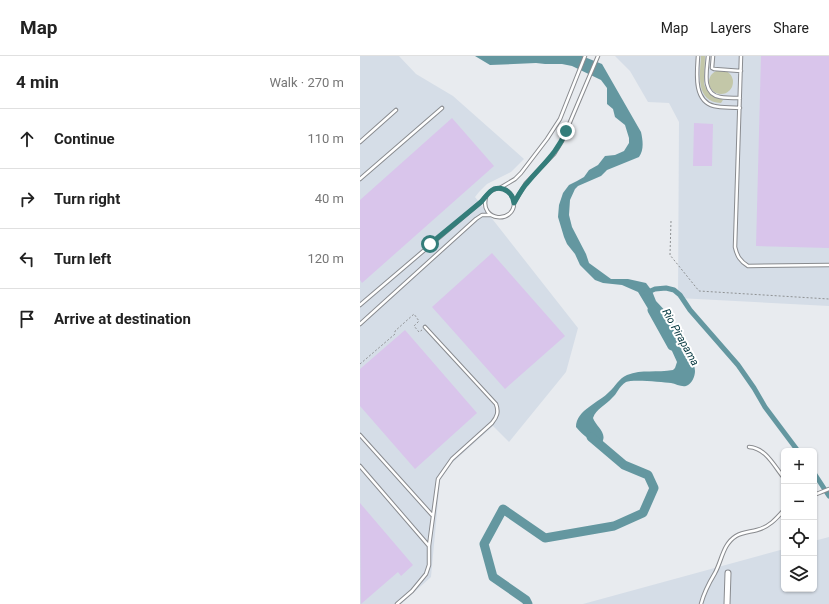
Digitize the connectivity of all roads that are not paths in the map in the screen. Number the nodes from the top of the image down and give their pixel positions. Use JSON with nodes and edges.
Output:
{"nodes":[{"id":1,"x":585,"y":56,"type":"edge"},
{"id":2,"x":598,"y":56,"type":"edge"},
{"id":3,"x":698,"y":56,"type":"edge"},
{"id":4,"x":708,"y":56,"type":"edge"},
{"id":5,"x":713,"y":56,"type":"edge"},
{"id":6,"x":741,"y":56,"type":"edge"},
{"id":7,"x":741,"y":71,"type":"junction"},
{"id":8,"x":740,"y":98,"type":"junction"},
{"id":9,"x":442,"y":108,"type":"dead end"},
{"id":10,"x":740,"y":108,"type":"junction"},
{"id":11,"x":396,"y":110,"type":"dead end"},
{"id":12,"x":360,"y":142,"type":"edge"},
{"id":13,"x":360,"y":179,"type":"edge"},
{"id":14,"x":500,"y":188,"type":"junction"},
{"id":15,"x":486,"y":197,"type":"junction"},
{"id":16,"x":514,"y":203,"type":"junction"},
{"id":17,"x":491,"y":215,"type":"junction"},
{"id":18,"x":829,"y":265,"type":"edge"},
{"id":19,"x":360,"y":305,"type":"edge"},
{"id":20,"x":360,"y":324,"type":"edge"},
{"id":21,"x":425,"y":327,"type":"road end"},
{"id":22,"x":360,"y":435,"type":"edge"},
{"id":23,"x":749,"y":447,"type":"dead end"},
{"id":24,"x":360,"y":466,"type":"edge"},
{"id":25,"x":781,"y":474,"type":"edge"},
{"id":26,"x":829,"y":489,"type":"edge"},
{"id":27,"x":817,"y":494,"type":"edge"},
{"id":28,"x":781,"y":513,"type":"edge"},
{"id":29,"x":433,"y":515,"type":"junction"},
{"id":30,"x":429,"y":546,"type":"junction"},
{"id":31,"x":728,"y":573,"type":"dead end"},
{"id":32,"x":397,"y":604,"type":"edge"},
{"id":33,"x":701,"y":604,"type":"edge"},
{"id":34,"x":726,"y":604,"type":"edge"}],
"edges":[{"from":1,"to":14,"type":"lane"},
{"from":2,"to":16,"type":"lane"},
{"from":3,"to":10,"type":"lane"},
{"from":4,"to":8,"type":"lane"},
{"from":5,"to":7,"type":"lane"},
{"from":6,"to":7,"type":"lane"},
{"from":7,"to":8,"type":"lane"},
{"from":8,"to":10,"type":"lane"},
{"from":9,"to":13,"type":"lane"},
{"from":10,"to":18,"type":"lane"},
{"from":11,"to":12,"type":"lane"},
{"from":14,"to":15,"type":"lane"},
{"from":14,"to":16,"type":"lane"},
{"from":15,"to":17,"type":"lane"},
{"from":15,"to":19,"type":"lane"},
{"from":16,"to":17,"type":"lane"},
{"from":17,"to":20,"type":"lane"},
{"from":21,"to":29,"type":"lane"},
{"from":22,"to":29,"type":"lane"},
{"from":23,"to":25,"type":"lane"},
{"from":24,"to":30,"type":"lane"},
{"from":26,"to":27,"type":"lane"},
{"from":28,"to":33,"type":"lane"},
{"from":29,"to":30,"type":"lane"},
{"from":30,"to":32,"type":"lane"},
{"from":31,"to":34,"type":"street"}]}
